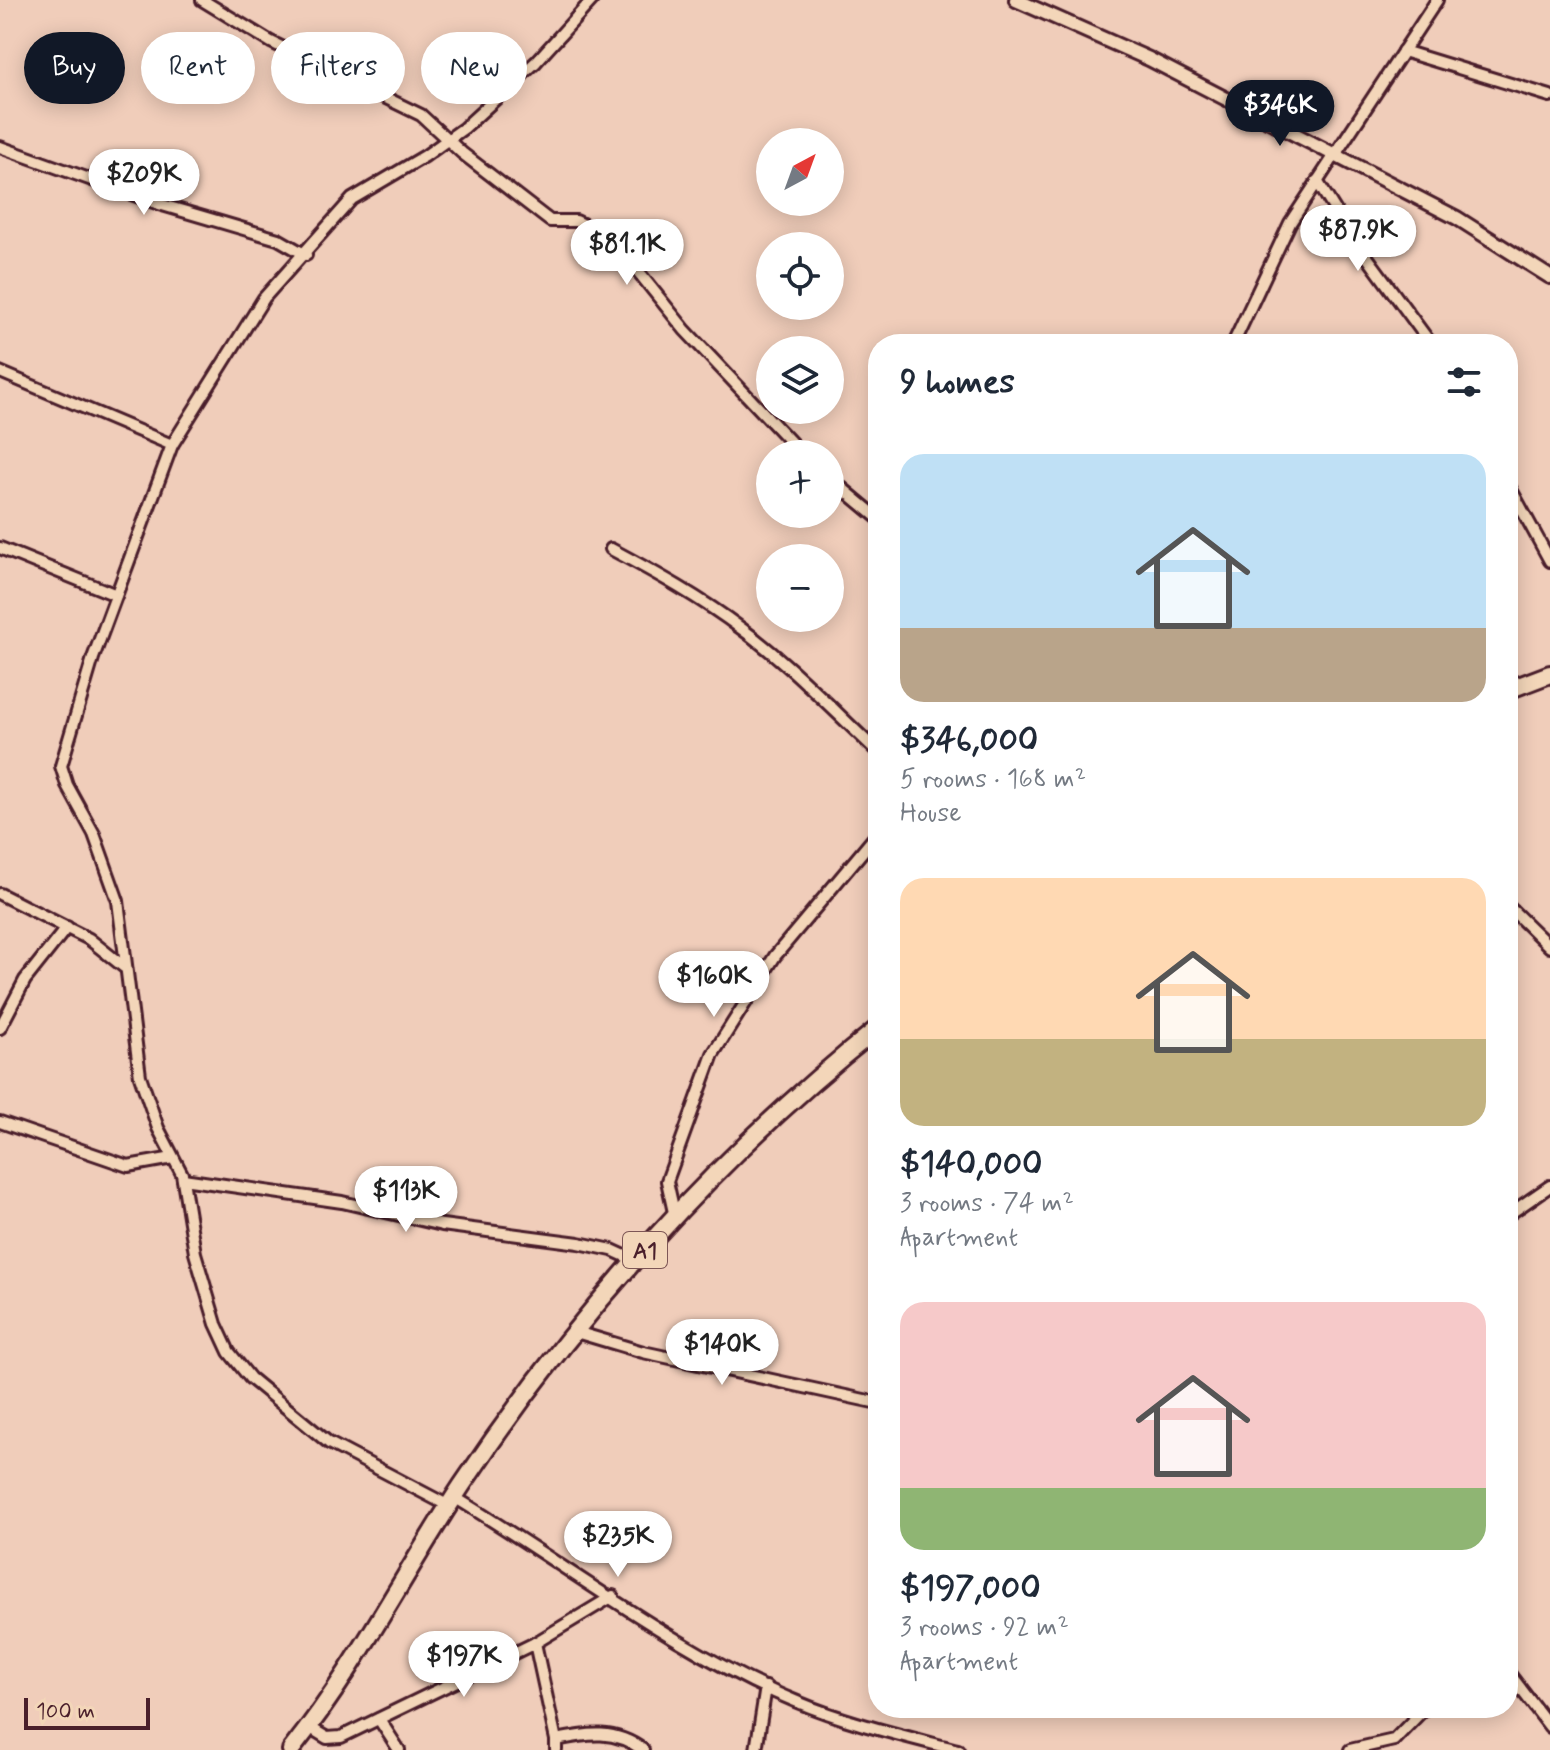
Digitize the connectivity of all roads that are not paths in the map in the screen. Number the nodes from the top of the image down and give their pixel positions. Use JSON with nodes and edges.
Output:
{"nodes":[{"id":1,"x":202,"y":0,"type":"edge"},
{"id":2,"x":1016,"y":0,"type":"edge"},
{"id":3,"x":1437,"y":0,"type":"edge"},
{"id":4,"x":587,"y":2,"type":"edge"},
{"id":5,"x":1403,"y":51,"type":"junction"},
{"id":6,"x":1550,"y":96,"type":"edge"},
{"id":7,"x":448,"y":139,"type":"junction"},
{"id":8,"x":0,"y":147,"type":"edge"},
{"id":9,"x":1332,"y":155,"type":"junction"},
{"id":10,"x":1317,"y":181,"type":"junction"},
{"id":11,"x":306,"y":255,"type":"junction"},
{"id":12,"x":1550,"y":277,"type":"edge"},
{"id":13,"x":1237,"y":334,"type":"edge"},
{"id":14,"x":1424,"y":334,"type":"edge"},
{"id":15,"x":0,"y":372,"type":"edge"},
{"id":16,"x":789,"y":440,"type":"edge"},
{"id":17,"x":172,"y":445,"type":"junction"},
{"id":18,"x":844,"y":490,"type":"edge"},
{"id":19,"x":1518,"y":502,"type":"edge"},
{"id":20,"x":868,"y":510,"type":"edge"},
{"id":21,"x":0,"y":548,"type":"edge"},
{"id":22,"x":611,"y":549,"type":"dead end"},
{"id":23,"x":1550,"y":561,"type":"edge"},
{"id":24,"x":116,"y":595,"type":"junction"},
{"id":25,"x":1550,"y":674,"type":"edge"},
{"id":26,"x":1518,"y":686,"type":"edge"},
{"id":27,"x":868,"y":743,"type":"edge"},
{"id":28,"x":868,"y":845,"type":"edge"},
{"id":29,"x":0,"y":894,"type":"edge"},
{"id":30,"x":1518,"y":916,"type":"edge"},
{"id":31,"x":67,"y":927,"type":"junction"},
{"id":32,"x":1550,"y":947,"type":"edge"},
{"id":33,"x":124,"y":967,"type":"junction"},
{"id":34,"x":0,"y":1028,"type":"edge"},
{"id":35,"x":868,"y":1037,"type":"edge"},
{"id":36,"x":0,"y":1122,"type":"edge"},
{"id":37,"x":173,"y":1158,"type":"junction"},
{"id":38,"x":183,"y":1179,"type":"junction"},
{"id":39,"x":1550,"y":1186,"type":"edge"},
{"id":40,"x":1518,"y":1208,"type":"edge"},
{"id":41,"x":675,"y":1217,"type":"junction"},
{"id":42,"x":636,"y":1261,"type":"junction"},
{"id":43,"x":576,"y":1332,"type":"junction"},
{"id":44,"x":868,"y":1401,"type":"edge"},
{"id":45,"x":452,"y":1502,"type":"junction"},
{"id":46,"x":613,"y":1596,"type":"junction"},
{"id":47,"x":535,"y":1643,"type":"junction"},
{"id":48,"x":1518,"y":1685,"type":"edge"},
{"id":49,"x":766,"y":1687,"type":"junction"},
{"id":50,"x":1415,"y":1718,"type":"edge"},
{"id":51,"x":379,"y":1719,"type":"junction"},
{"id":52,"x":309,"y":1727,"type":"junction"},
{"id":53,"x":1550,"y":1727,"type":"edge"},
{"id":54,"x":556,"y":1745,"type":"edge"},
{"id":55,"x":291,"y":1750,"type":"edge"},
{"id":56,"x":399,"y":1750,"type":"edge"},
{"id":57,"x":643,"y":1750,"type":"edge"},
{"id":58,"x":756,"y":1750,"type":"edge"},
{"id":59,"x":958,"y":1750,"type":"edge"},
{"id":60,"x":1350,"y":1750,"type":"edge"}],
"edges":[{"from":1,"to":7,"type":"street"},
{"from":2,"to":9,"type":"street"},
{"from":3,"to":5,"type":"street"},
{"from":4,"to":7,"type":"street"},
{"from":5,"to":6,"type":"street"},
{"from":5,"to":9,"type":"street"},
{"from":7,"to":11,"type":"street"},
{"from":7,"to":16,"type":"street"},
{"from":8,"to":11,"type":"street"},
{"from":9,"to":10,"type":"street"},
{"from":9,"to":12,"type":"street"},
{"from":10,"to":13,"type":"street"},
{"from":10,"to":14,"type":"street"},
{"from":11,"to":17,"type":"street"},
{"from":15,"to":17,"type":"street"},
{"from":17,"to":24,"type":"street"},
{"from":18,"to":20,"type":"street"},
{"from":19,"to":23,"type":"street"},
{"from":21,"to":24,"type":"street"},
{"from":22,"to":27,"type":"street"},
{"from":24,"to":33,"type":"street"},
{"from":25,"to":26,"type":"highway"},
{"from":28,"to":41,"type":"street"},
{"from":29,"to":31,"type":"street"},
{"from":30,"to":32,"type":"street"},
{"from":31,"to":33,"type":"street"},
{"from":31,"to":34,"type":"street"},
{"from":33,"to":37,"type":"street"},
{"from":35,"to":41,"type":"highway","number":"A1"},
{"from":36,"to":37,"type":"street"},
{"from":37,"to":38,"type":"street"},
{"from":38,"to":42,"type":"street"},
{"from":38,"to":45,"type":"street"},
{"from":39,"to":40,"type":"street"},
{"from":41,"to":42,"type":"highway","number":"A1"},
{"from":42,"to":43,"type":"highway","number":"A1"},
{"from":43,"to":44,"type":"street"},
{"from":43,"to":45,"type":"highway","number":"A1"},
{"from":45,"to":46,"type":"street"},
{"from":45,"to":52,"type":"highway","number":"A1"},
{"from":46,"to":47,"type":"street"},
{"from":46,"to":49,"type":"street"},
{"from":47,"to":51,"type":"street"},
{"from":47,"to":54,"type":"street"},
{"from":48,"to":53,"type":"street"},
{"from":49,"to":58,"type":"street"},
{"from":49,"to":59,"type":"street"},
{"from":50,"to":60,"type":"street"},
{"from":51,"to":52,"type":"street"},
{"from":51,"to":56,"type":"street"},
{"from":52,"to":55,"type":"highway","number":"A1"},
{"from":54,"to":57,"type":"street"}]}
